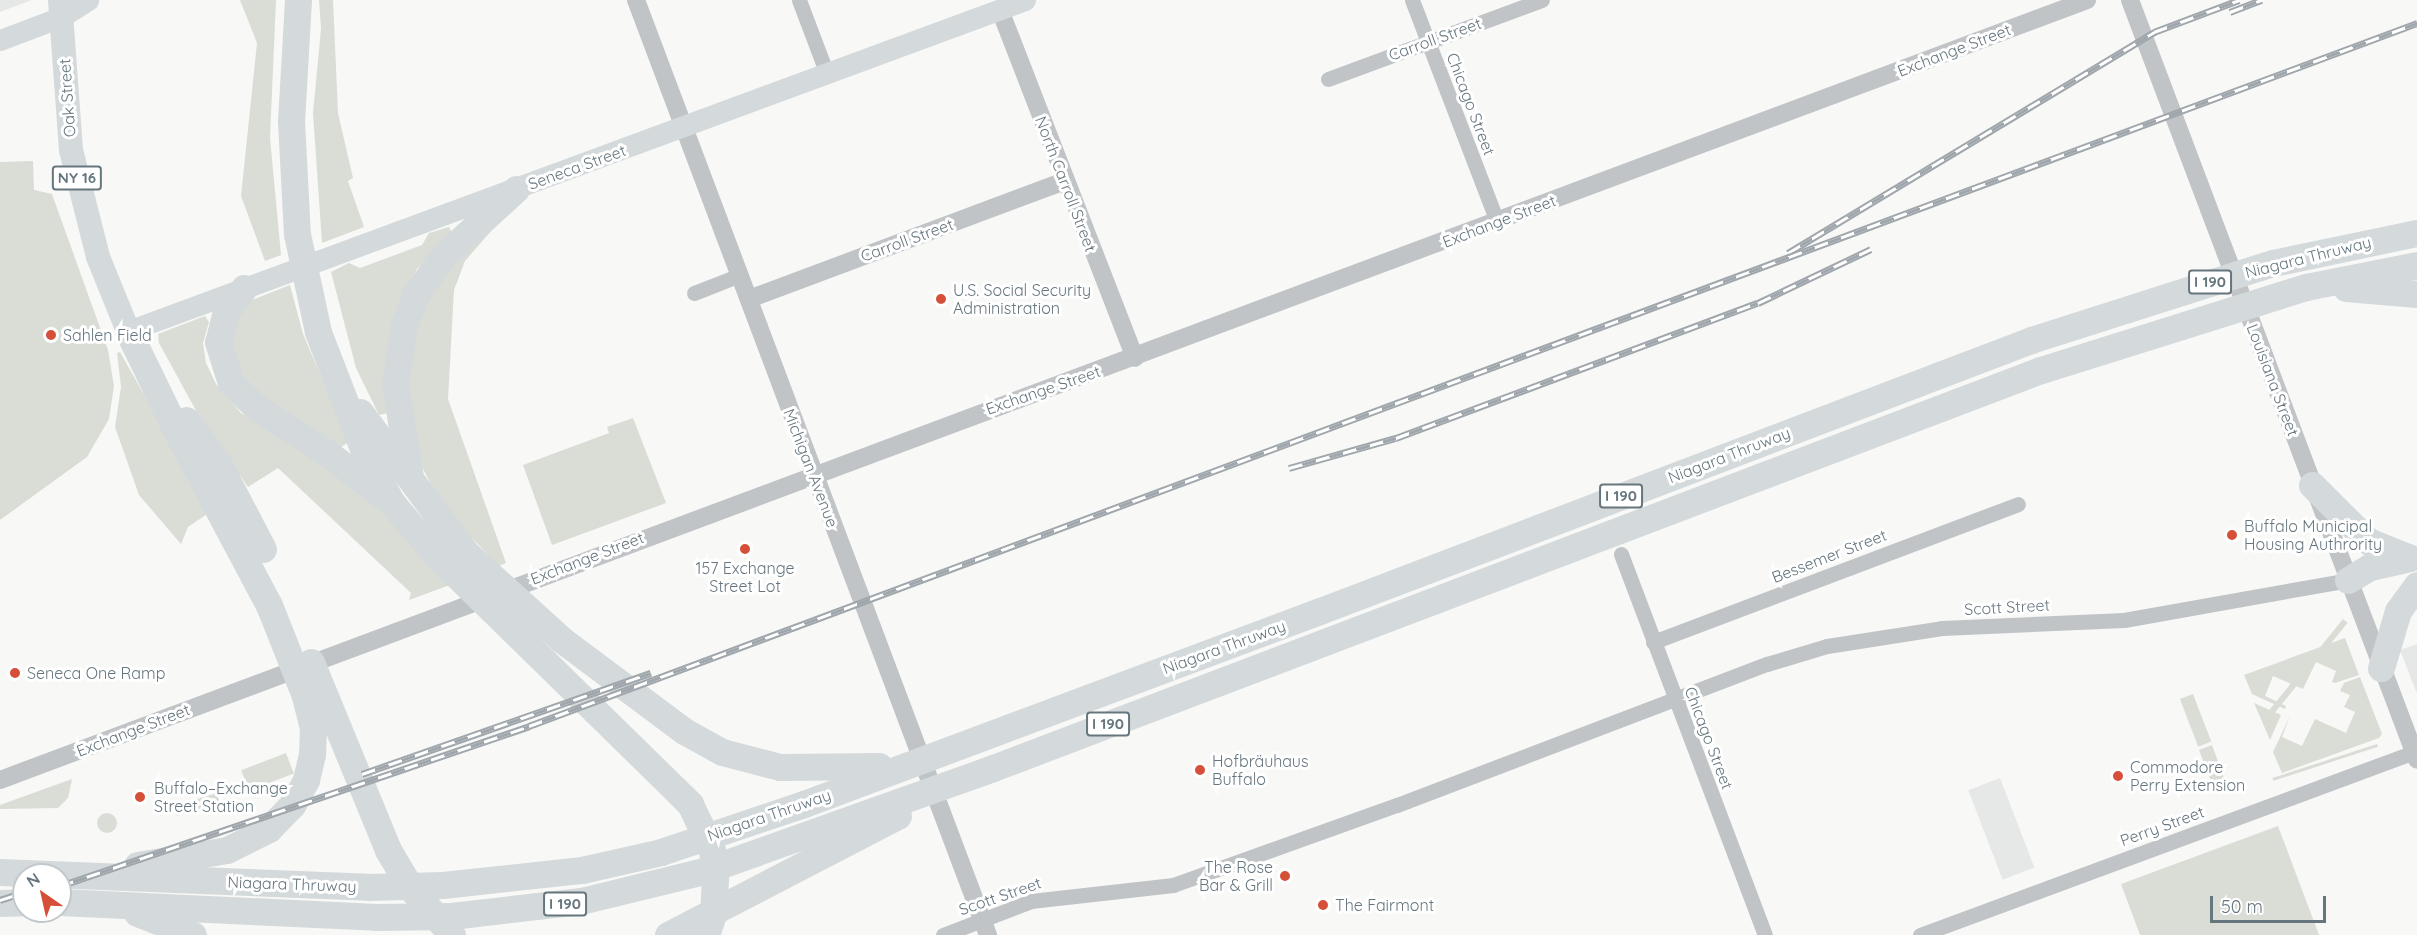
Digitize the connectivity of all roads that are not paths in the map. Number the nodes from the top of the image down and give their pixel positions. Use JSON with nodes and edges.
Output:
{"nodes":[{"id":1,"x":88,"y":0,"type":"edge"},
{"id":2,"x":298,"y":0,"type":"edge"},
{"id":3,"x":636,"y":0,"type":"edge"},
{"id":4,"x":799,"y":0,"type":"edge"},
{"id":5,"x":1025,"y":0,"type":"edge"},
{"id":6,"x":1412,"y":0,"type":"edge"},
{"id":7,"x":1542,"y":0,"type":"edge"},
{"id":8,"x":2087,"y":0,"type":"edge"},
{"id":9,"x":2130,"y":0,"type":"edge"},
{"id":10,"x":60,"y":8,"type":"edge"},
{"id":11,"x":1000,"y":10,"type":"junction"},
{"id":12,"x":0,"y":40,"type":"edge"},
{"id":13,"x":1428,"y":42,"type":"junction"},
{"id":14,"x":827,"y":74,"type":"junction"},
{"id":15,"x":1328,"y":79,"type":"dead end"},
{"id":16,"x":685,"y":128,"type":"junction"},
{"id":17,"x":1065,"y":181,"type":"junction"},
{"id":18,"x":516,"y":189,"type":"junction"},
{"id":19,"x":1497,"y":221,"type":"junction"},
{"id":20,"x":2417,"y":233,"type":"edge"},
{"id":21,"x":2417,"y":265,"type":"edge"},
{"id":22,"x":740,"y":275,"type":"junction"},
{"id":23,"x":2306,"y":287,"type":"junction"},
{"id":24,"x":244,"y":288,"type":"junction"},
{"id":25,"x":694,"y":293,"type":"dead end"},
{"id":26,"x":2417,"y":294,"type":"edge"},
{"id":27,"x":749,"y":299,"type":"junction"},
{"id":28,"x":128,"y":331,"type":"junction"},
{"id":29,"x":1135,"y":358,"type":"junction"},
{"id":30,"x":145,"y":363,"type":"junction"},
{"id":31,"x":2312,"y":485,"type":"junction"},
{"id":32,"x":402,"y":495,"type":"junction"},
{"id":33,"x":2018,"y":504,"type":"dead end"},
{"id":34,"x":1621,"y":554,"type":"dead end"},
{"id":35,"x":2415,"y":563,"type":"edge"},
{"id":36,"x":2348,"y":580,"type":"junction"},
{"id":37,"x":2417,"y":585,"type":"edge"},
{"id":38,"x":1653,"y":642,"type":"junction"},
{"id":39,"x":2381,"y":668,"type":"junction"},
{"id":40,"x":1674,"y":699,"type":"junction"},
{"id":41,"x":2416,"y":754,"type":"edge"},
{"id":42,"x":909,"y":764,"type":"junction"},
{"id":43,"x":993,"y":768,"type":"junction"},
{"id":44,"x":0,"y":780,"type":"edge"},
{"id":45,"x":0,"y":872,"type":"edge"},
{"id":46,"x":77,"y":872,"type":"junction"},
{"id":47,"x":72,"y":903,"type":"edge"},
{"id":48,"x":117,"y":905,"type":"junction"},
{"id":49,"x":985,"y":927,"type":"edge"},
{"id":50,"x":700,"y":928,"type":"edge"},
{"id":51,"x":193,"y":935,"type":"edge"},
{"id":52,"x":452,"y":935,"type":"edge"},
{"id":53,"x":660,"y":935,"type":"edge"},
{"id":54,"x":668,"y":935,"type":"edge"},
{"id":55,"x":943,"y":935,"type":"edge"},
{"id":56,"x":1765,"y":935,"type":"edge"},
{"id":57,"x":1920,"y":935,"type":"edge"}],
"edges":[{"from":1,"to":10,"type":"main road"},
{"from":2,"to":32,"type":"highway"},
{"from":3,"to":16,"type":"street","name":"Michigan Avenue"},
{"from":4,"to":14,"type":"street"},
{"from":5,"to":11,"type":"main road","name":"Seneca Street"},
{"from":6,"to":13,"type":"street","name":"Chicago Street"},
{"from":7,"to":13,"type":"street","name":"Carroll Street"},
{"from":8,"to":19,"type":"street","name":"Exchange Street"},
{"from":9,"to":31,"type":"street","name":"Louisiana Street"},
{"from":10,"to":12,"type":"main road"},
{"from":10,"to":28,"type":"highway","name":"Oak Street","number":"NY 16"},
{"from":11,"to":14,"type":"main road","name":"Seneca Street"},
{"from":11,"to":17,"type":"street","name":"North Carroll Street"},
{"from":13,"to":15,"type":"street","name":"Carroll Street"},
{"from":13,"to":19,"type":"street","name":"Chicago Street"},
{"from":14,"to":16,"type":"main road","name":"Seneca Street"},
{"from":16,"to":18,"type":"main road","name":"Seneca Street"},
{"from":16,"to":22,"type":"street","name":"Michigan Avenue"},
{"from":17,"to":27,"type":"street","name":"Carroll Street"},
{"from":17,"to":29,"type":"street","name":"North Carroll Street"},
{"from":18,"to":24,"type":"main road","name":"Seneca Street"},
{"from":18,"to":32,"type":"highway"},
{"from":19,"to":29,"type":"street","name":"Exchange Street"},
{"from":20,"to":42,"type":"highway","name":"Niagara Thruway","number":"I 190"},
{"from":21,"to":23,"type":"highway","name":"Niagara Thruway","number":"I 190"},
{"from":22,"to":25,"type":"street"},
{"from":22,"to":27,"type":"street","name":"Michigan Avenue"},
{"from":23,"to":26,"type":"highway"},
{"from":23,"to":43,"type":"highway","name":"Niagara Thruway","number":"I 190"},
{"from":24,"to":28,"type":"main road","name":"Seneca Street"},
{"from":24,"to":32,"type":"highway"},
{"from":27,"to":49,"type":"street","name":"Michigan Avenue"},
{"from":28,"to":30,"type":"highway"},
{"from":29,"to":44,"type":"street","name":"Exchange Street"},
{"from":30,"to":46,"type":"highway"},
{"from":30,"to":52,"type":"highway"},
{"from":31,"to":35,"type":"highway"},
{"from":31,"to":36,"type":"street","name":"Louisiana Street"},
{"from":32,"to":42,"type":"highway"},
{"from":32,"to":50,"type":"highway"},
{"from":33,"to":38,"type":"street","name":"Bessemer Street"},
{"from":34,"to":38,"type":"street","name":"Chicago Street"},
{"from":35,"to":36,"type":"highway"},
{"from":36,"to":39,"type":"street","name":"Louisiana Street"},
{"from":36,"to":40,"type":"street","name":"Scott Street"},
{"from":37,"to":39,"type":"highway"},
{"from":38,"to":40,"type":"street","name":"Chicago Street"},
{"from":39,"to":41,"type":"street","name":"Louisiana Street"},
{"from":40,"to":49,"type":"street","name":"Scott Street"},
{"from":40,"to":56,"type":"street","name":"Chicago Street"},
{"from":41,"to":57,"type":"street","name":"Perry Street"},
{"from":42,"to":46,"type":"highway","name":"Niagara Thruway","number":"I 190"},
{"from":43,"to":48,"type":"highway","name":"Niagara Thruway","number":"I 190"},
{"from":43,"to":50,"type":"highway"},
{"from":45,"to":46,"type":"highway","name":"Niagara Thruway","number":"I 190"},
{"from":47,"to":48,"type":"highway","name":"Niagara Thruway","number":"I 190"},
{"from":48,"to":51,"type":"highway"},
{"from":49,"to":55,"type":"street","name":"Scott Street"},
{"from":50,"to":53,"type":"highway"},
{"from":50,"to":54,"type":"highway"}]}
